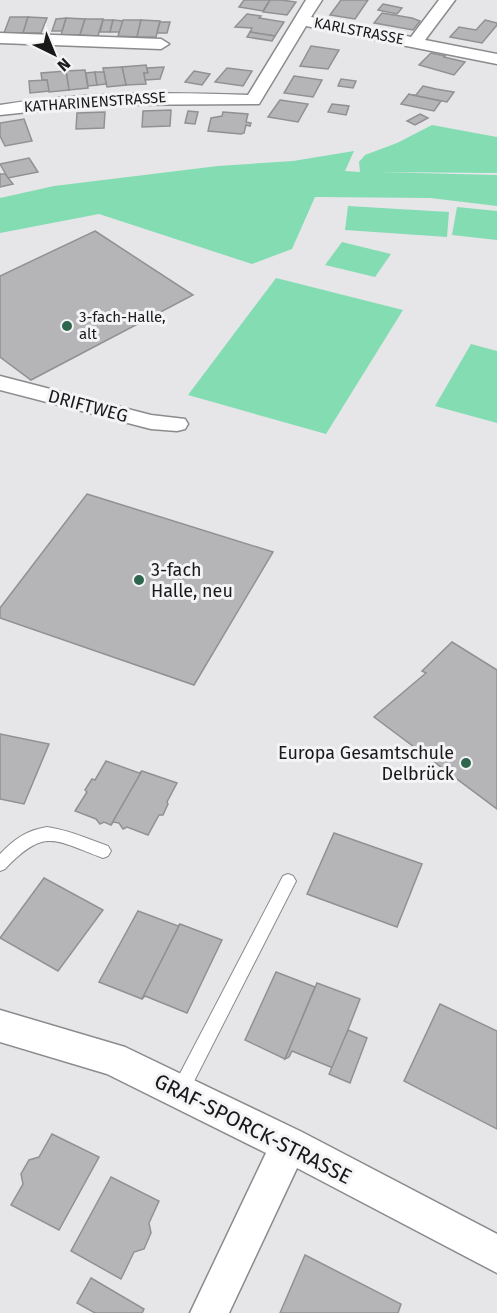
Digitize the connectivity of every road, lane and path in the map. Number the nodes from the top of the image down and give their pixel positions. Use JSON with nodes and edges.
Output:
{"nodes":[{"id":1,"x":314,"y":0,"type":"edge"},
{"id":2,"x":447,"y":0,"type":"edge"},
{"id":3,"x":302,"y":20,"type":"junction"},
{"id":4,"x":0,"y":39,"type":"edge"},
{"id":5,"x":416,"y":42,"type":"junction"},
{"id":6,"x":161,"y":44,"type":"dead end"},
{"id":7,"x":497,"y":59,"type":"edge"},
{"id":8,"x":0,"y":110,"type":"edge"},
{"id":9,"x":0,"y":383,"type":"edge"},
{"id":10,"x":177,"y":424,"type":"dead end"},
{"id":11,"x":103,"y":851,"type":"dead end"},
{"id":12,"x":0,"y":864,"type":"edge"},
{"id":13,"x":288,"y":881,"type":"dead end"},
{"id":14,"x":0,"y":1026,"type":"edge"},
{"id":15,"x":180,"y":1091,"type":"junction"},
{"id":16,"x":289,"y":1145,"type":"junction"},
{"id":17,"x":497,"y":1254,"type":"edge"},
{"id":18,"x":210,"y":1313,"type":"edge"}],
"edges":[{"from":1,"to":3,"type":"street","name":"KATHARINENSTRASSE"},
{"from":2,"to":5,"type":"street","name":"KARLSTRASSE"},
{"from":3,"to":5,"type":"street","name":"KARLSTRASSE"},
{"from":3,"to":8,"type":"street","name":"KATHARINENSTRASSE"},
{"from":4,"to":6,"type":"street"},
{"from":5,"to":7,"type":"street","name":"KARLSTRASSE"},
{"from":9,"to":10,"type":"street","name":"DRIFTWEG"},
{"from":11,"to":12,"type":"lane"},
{"from":13,"to":15,"type":"lane"},
{"from":14,"to":15,"type":"street","name":"GRAF-SPORCK-STRASSE"},
{"from":15,"to":16,"type":"street","name":"GRAF-SPORCK-STRASSE"},
{"from":16,"to":17,"type":"street","name":"GRAF-SPORCK-STRASSE"},
{"from":16,"to":18,"type":"street"}]}
